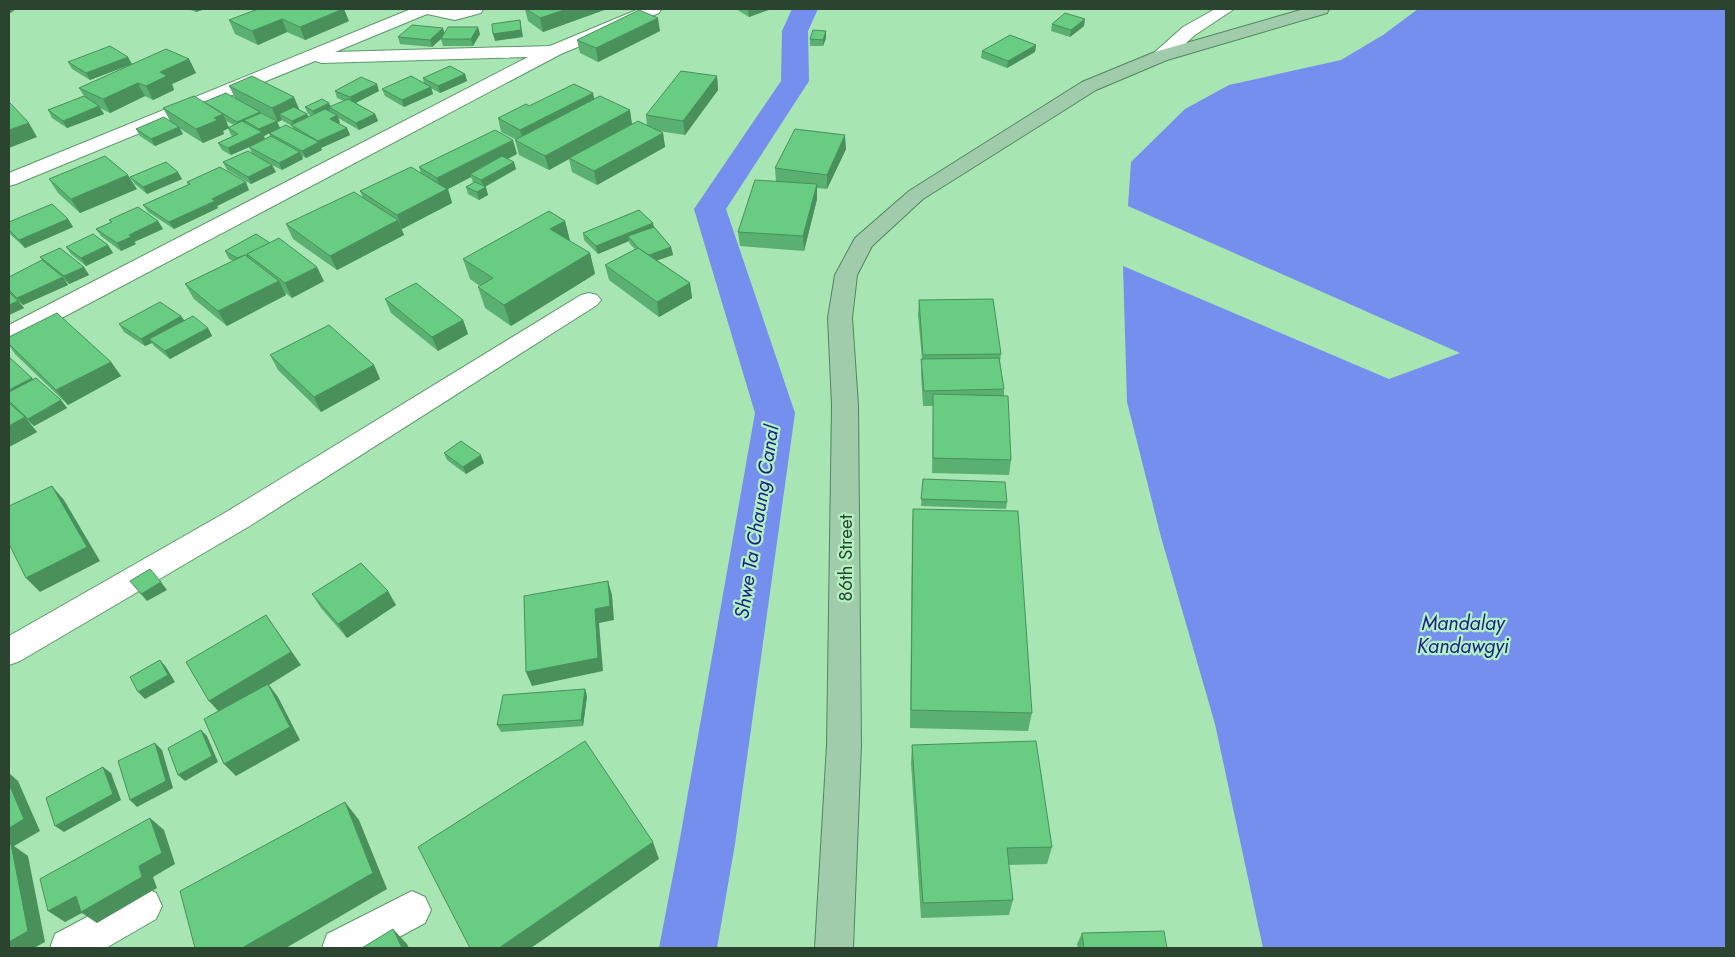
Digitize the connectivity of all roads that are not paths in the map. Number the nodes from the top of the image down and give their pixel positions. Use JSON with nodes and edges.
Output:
{"nodes":[{"id":1,"x":426,"y":9,"type":"edge"},
{"id":2,"x":475,"y":9,"type":"edge"},
{"id":3,"x":653,"y":9,"type":"edge"},
{"id":4,"x":1226,"y":9,"type":"edge"},
{"id":5,"x":1321,"y":9,"type":"edge"},
{"id":6,"x":555,"y":50,"type":"junction"},
{"id":7,"x":1161,"y":56,"type":"junction"},
{"id":8,"x":302,"y":58,"type":"junction"},
{"id":9,"x":9,"y":180,"type":"edge"},
{"id":10,"x":589,"y":300,"type":"dead end"},
{"id":11,"x":9,"y":334,"type":"edge"},
{"id":12,"x":9,"y":652,"type":"edge"},
{"id":13,"x":143,"y":906,"type":"dead end"},
{"id":14,"x":412,"y":910,"type":"dead end"},
{"id":15,"x":69,"y":948,"type":"edge"},
{"id":16,"x":341,"y":948,"type":"edge"},
{"id":17,"x":834,"y":948,"type":"edge"}],
"edges":[{"from":1,"to":2,"type":"street"},
{"from":1,"to":8,"type":"street"},
{"from":3,"to":6,"type":"street"},
{"from":4,"to":7,"type":"street"},
{"from":5,"to":7,"type":"main road","name":"86th Street"},
{"from":6,"to":8,"type":"street"},
{"from":6,"to":11,"type":"street"},
{"from":7,"to":17,"type":"main road","name":"86th Street"},
{"from":8,"to":9,"type":"street"},
{"from":10,"to":12,"type":"street"},
{"from":13,"to":15,"type":"street"},
{"from":14,"to":16,"type":"street"}]}
